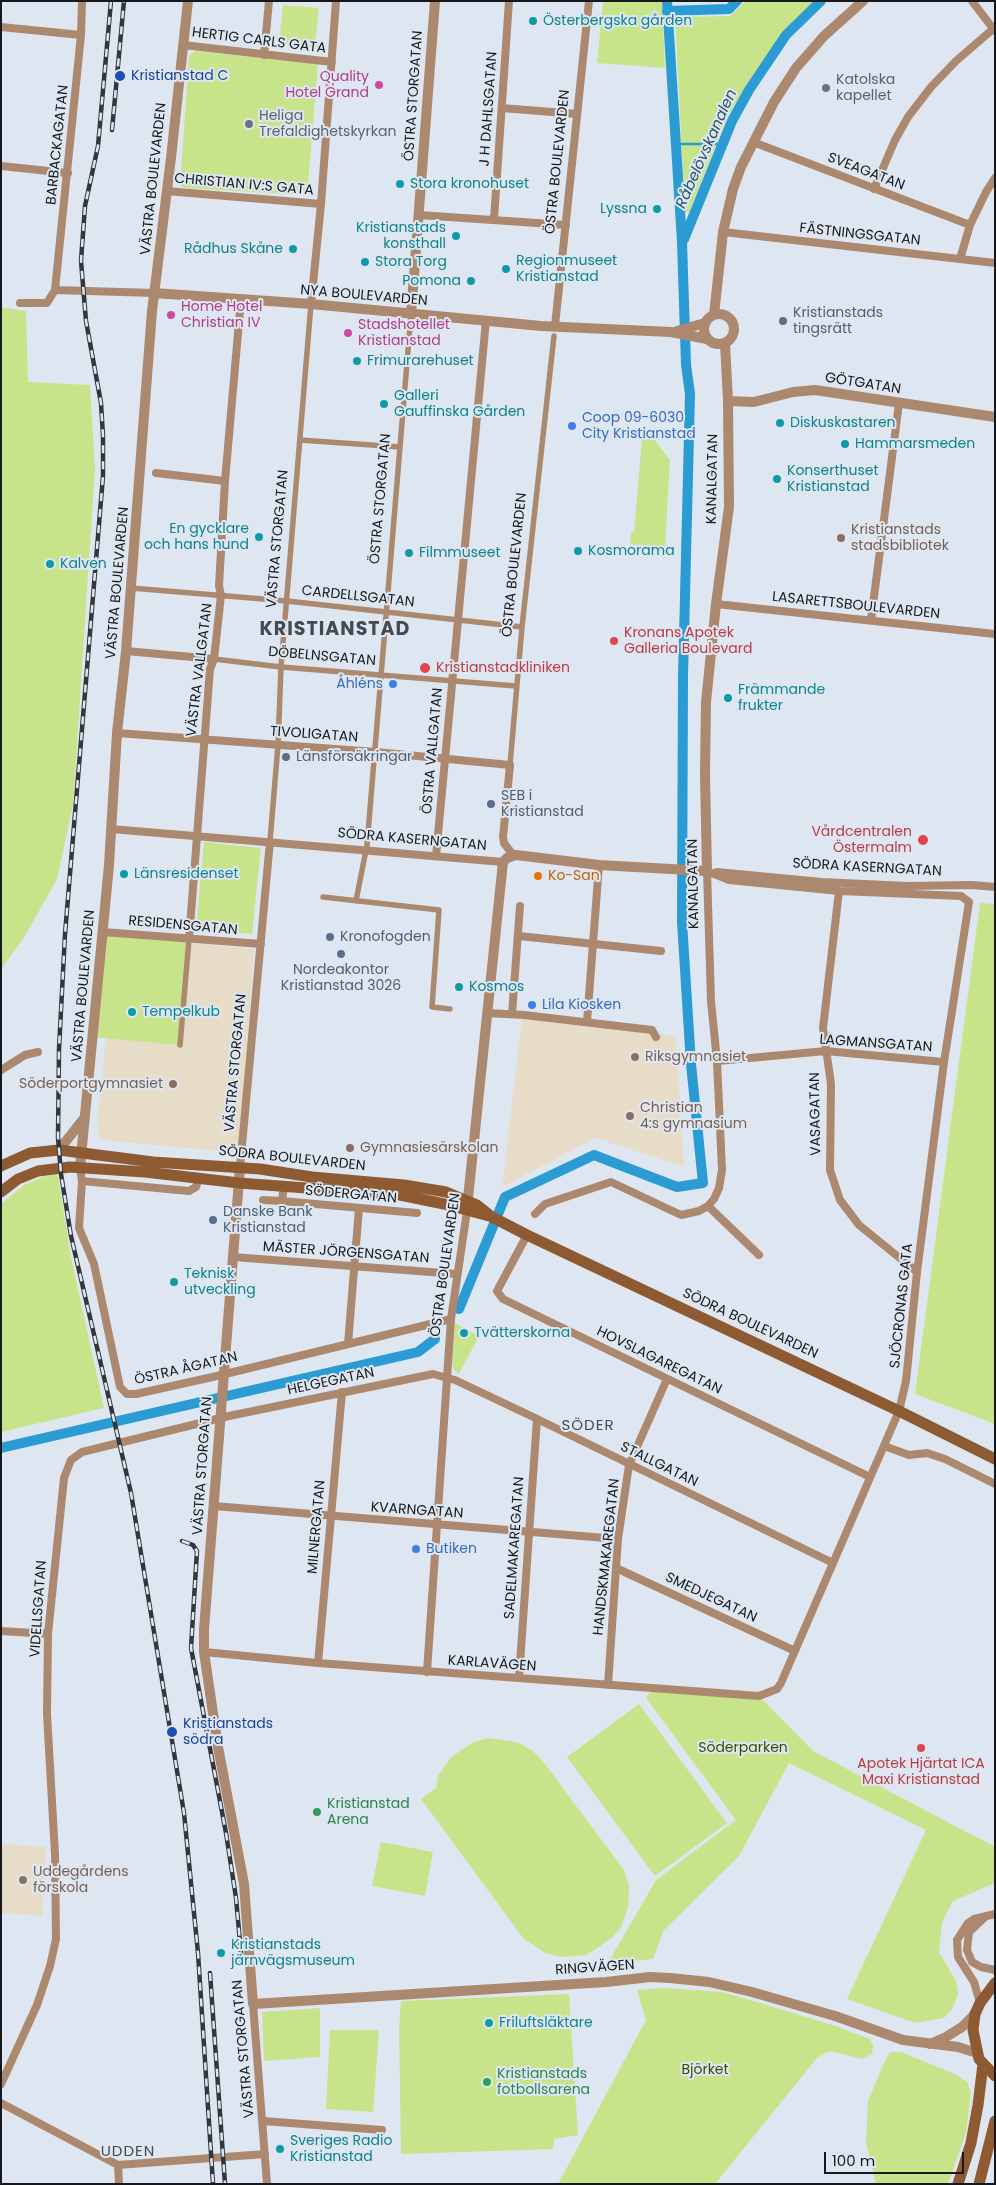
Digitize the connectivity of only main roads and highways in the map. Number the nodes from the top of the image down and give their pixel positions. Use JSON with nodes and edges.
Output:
{"nodes":[{"id":1,"x":1,"y":1166,"type":"edge"},
{"id":2,"x":1,"y":1192,"type":"edge"},
{"id":3,"x":467,"y":1206,"type":"junction"},
{"id":4,"x":995,"y":1459,"type":"edge"},
{"id":5,"x":995,"y":1983,"type":"edge"},
{"id":6,"x":983,"y":2064,"type":"junction"},
{"id":7,"x":995,"y":2076,"type":"edge"},
{"id":8,"x":995,"y":2121,"type":"edge"},
{"id":9,"x":958,"y":2184,"type":"edge"},
{"id":10,"x":979,"y":2184,"type":"edge"}],
"edges":[{"from":1,"to":3,"type":"main road","name":"SÖDRA BOULEVARDEN"},
{"from":2,"to":3,"type":"main road","name":"SÖDRA BOULEVARDEN"},
{"from":3,"to":4,"type":"main road","name":"SÖDRA BOULEVARDEN"},
{"from":5,"to":6,"type":"main road"},
{"from":6,"to":7,"type":"main road"},
{"from":6,"to":9,"type":"main road"},
{"from":8,"to":10,"type":"main road"}]}
